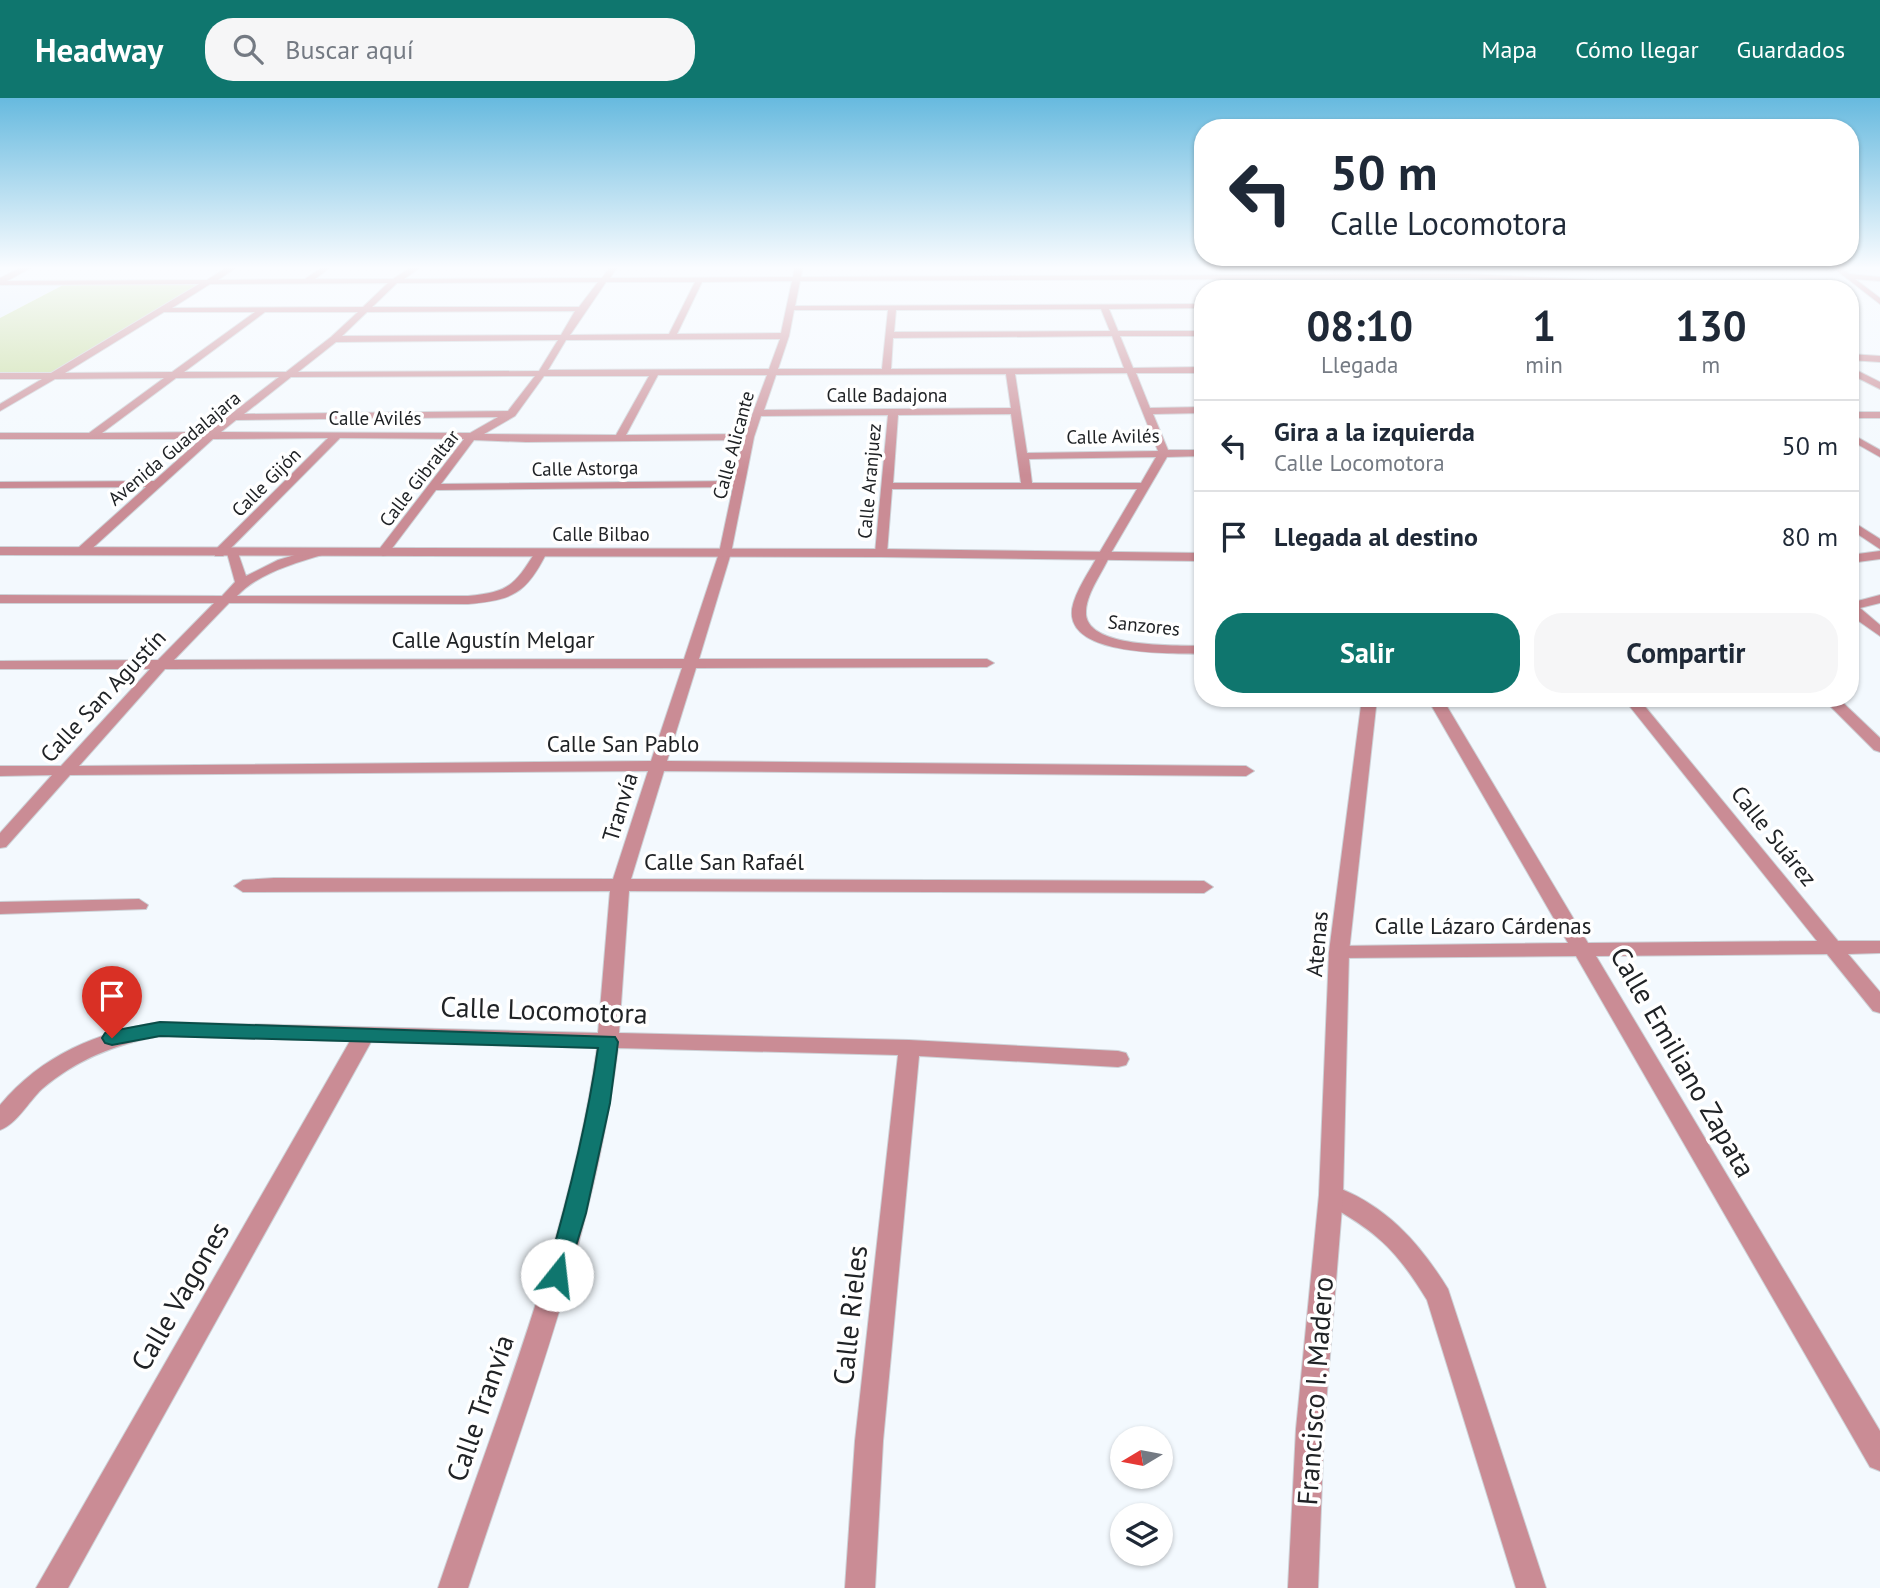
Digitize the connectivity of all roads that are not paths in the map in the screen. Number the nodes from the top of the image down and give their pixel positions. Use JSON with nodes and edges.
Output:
{"nodes":[{"id":1,"x":890,"y":335,"type":"edge"},
{"id":2,"x":119,"y":336,"type":"edge"},
{"id":3,"x":228,"y":336,"type":"edge"},
{"id":4,"x":338,"y":336,"type":"edge"},
{"id":5,"x":672,"y":336,"type":"joint"},
{"id":6,"x":785,"y":336,"type":"joint"},
{"id":7,"x":1115,"y":336,"type":"edge"},
{"id":8,"x":565,"y":337,"type":"junction"},
{"id":9,"x":334,"y":339,"type":"junction"},
{"id":10,"x":1859,"y":358,"type":"edge"},
{"id":11,"x":1880,"y":359,"type":"edge"},
{"id":12,"x":1194,"y":370,"type":"edge"},
{"id":13,"x":886,"y":371,"type":"junction"},
{"id":14,"x":1010,"y":371,"type":"junction"},
{"id":15,"x":1132,"y":371,"type":"junction"},
{"id":16,"x":542,"y":373,"type":"junction"},
{"id":17,"x":655,"y":373,"type":"junction"},
{"id":18,"x":771,"y":373,"type":"junction"},
{"id":19,"x":174,"y":375,"type":"junction"},
{"id":20,"x":288,"y":375,"type":"junction"},
{"id":21,"x":1859,"y":375,"type":"edge"},
{"id":22,"x":0,"y":376,"type":"edge"},
{"id":23,"x":52,"y":376,"type":"junction"},
{"id":24,"x":1880,"y":386,"type":"edge"},
{"id":25,"x":0,"y":408,"type":"edge"},
{"id":26,"x":1194,"y":410,"type":"edge"},
{"id":27,"x":1016,"y":411,"type":"junction"},
{"id":28,"x":1148,"y":411,"type":"junction"},
{"id":29,"x":893,"y":412,"type":"junction"},
{"id":30,"x":758,"y":413,"type":"junction"},
{"id":31,"x":510,"y":414,"type":"junction"},
{"id":32,"x":1859,"y":415,"type":"edge"},
{"id":33,"x":1880,"y":415,"type":"edge"},
{"id":34,"x":235,"y":417,"type":"junction"},
{"id":35,"x":92,"y":435,"type":"junction"},
{"id":36,"x":211,"y":435,"type":"junction"},
{"id":37,"x":337,"y":435,"type":"junction"},
{"id":38,"x":0,"y":436,"type":"edge"},
{"id":39,"x":471,"y":437,"type":"junction"},
{"id":40,"x":750,"y":437,"type":"junction"},
{"id":41,"x":619,"y":439,"type":"junction"},
{"id":42,"x":1859,"y":441,"type":"edge"},
{"id":43,"x":1164,"y":453,"type":"junction"},
{"id":44,"x":1194,"y":453,"type":"edge"},
{"id":45,"x":1880,"y":454,"type":"edge"},
{"id":46,"x":1023,"y":456,"type":"junction"},
{"id":47,"x":155,"y":484,"type":"junction"},
{"id":48,"x":740,"y":484,"type":"junction"},
{"id":49,"x":0,"y":485,"type":"edge"},
{"id":50,"x":886,"y":485,"type":"junction"},
{"id":51,"x":1027,"y":485,"type":"junction"},
{"id":52,"x":1145,"y":486,"type":"junction"},
{"id":53,"x":431,"y":487,"type":"junction"},
{"id":54,"x":1859,"y":530,"type":"edge"},
{"id":55,"x":1880,"y":545,"type":"edge"},
{"id":56,"x":0,"y":551,"type":"edge"},
{"id":57,"x":82,"y":551,"type":"junction"},
{"id":58,"x":318,"y":552,"type":"junction"},
{"id":59,"x":383,"y":552,"type":"junction"},
{"id":60,"x":219,"y":553,"type":"junction"},
{"id":61,"x":233,"y":553,"type":"junction"},
{"id":62,"x":725,"y":553,"type":"junction"},
{"id":63,"x":881,"y":553,"type":"junction"},
{"id":64,"x":540,"y":554,"type":"junction"},
{"id":65,"x":1104,"y":555,"type":"junction"},
{"id":66,"x":1880,"y":555,"type":"edge"},
{"id":67,"x":1194,"y":557,"type":"edge"},
{"id":68,"x":1859,"y":558,"type":"edge"},
{"id":69,"x":242,"y":583,"type":"junction"},
{"id":70,"x":0,"y":599,"type":"edge"},
{"id":71,"x":226,"y":599,"type":"junction"},
{"id":72,"x":1880,"y":599,"type":"edge"},
{"id":73,"x":1859,"y":603,"type":"edge"},
{"id":74,"x":1859,"y":616,"type":"edge"},
{"id":75,"x":1880,"y":632,"type":"edge"},
{"id":76,"x":1194,"y":650,"type":"edge"},
{"id":77,"x":689,"y":662,"type":"junction"},
{"id":78,"x":987,"y":663,"type":"dead end"},
{"id":79,"x":162,"y":664,"type":"junction"},
{"id":80,"x":0,"y":665,"type":"edge"},
{"id":81,"x":1369,"y":707,"type":"edge"},
{"id":82,"x":1439,"y":707,"type":"edge"},
{"id":83,"x":1637,"y":707,"type":"edge"},
{"id":84,"x":1838,"y":707,"type":"edge"},
{"id":85,"x":1880,"y":747,"type":"edge"},
{"id":86,"x":656,"y":765,"type":"junction"},
{"id":87,"x":0,"y":771,"type":"edge"},
{"id":88,"x":65,"y":771,"type":"junction"},
{"id":89,"x":1245,"y":771,"type":"dead end"},
{"id":90,"x":0,"y":843,"type":"edge"},
{"id":91,"x":243,"y":886,"type":"dead end"},
{"id":92,"x":620,"y":886,"type":"junction"},
{"id":93,"x":1204,"y":887,"type":"dead end"},
{"id":94,"x":139,"y":905,"type":"dead end"},
{"id":95,"x":0,"y":908,"type":"edge"},
{"id":96,"x":1832,"y":947,"type":"junction"},
{"id":97,"x":1880,"y":947,"type":"edge"},
{"id":98,"x":1583,"y":950,"type":"junction"},
{"id":99,"x":1339,"y":952,"type":"junction"},
{"id":100,"x":1880,"y":1006,"type":"edge"},
{"id":101,"x":364,"y":1035,"type":"junction"},
{"id":102,"x":608,"y":1042,"type":"junction"},
{"id":103,"x":909,"y":1048,"type":"junction"},
{"id":104,"x":1118,"y":1059,"type":"dead end"},
{"id":105,"x":11,"y":1091,"type":"edge"},
{"id":106,"x":0,"y":1121,"type":"edge"},
{"id":107,"x":1331,"y":1195,"type":"junction"},
{"id":108,"x":1880,"y":1457,"type":"edge"},
{"id":109,"x":51,"y":1588,"type":"edge"},
{"id":110,"x":453,"y":1588,"type":"edge"},
{"id":111,"x":860,"y":1588,"type":"edge"},
{"id":112,"x":1303,"y":1588,"type":"edge"},
{"id":113,"x":1531,"y":1588,"type":"edge"}],
"edges":[{"from":1,"to":13,"type":"street"},
{"from":2,"to":23,"type":"street"},
{"from":3,"to":19,"type":"street"},
{"from":4,"to":9,"type":"street","name":"Avenida Guadalajara"},
{"from":5,"to":6,"type":"street"},
{"from":5,"to":8,"type":"street"},
{"from":6,"to":18,"type":"street","name":"Calle Alicante"},
{"from":7,"to":15,"type":"street"},
{"from":8,"to":9,"type":"street"},
{"from":8,"to":16,"type":"street","name":"Calle Gibraltar"},
{"from":9,"to":20,"type":"street","name":"Avenida Guadalajara"},
{"from":10,"to":11,"type":"street"},
{"from":12,"to":15,"type":"street"},
{"from":13,"to":14,"type":"street"},
{"from":13,"to":18,"type":"street"},
{"from":14,"to":15,"type":"street"},
{"from":14,"to":27,"type":"street"},
{"from":15,"to":28,"type":"street"},
{"from":16,"to":17,"type":"street"},
{"from":16,"to":20,"type":"street"},
{"from":16,"to":31,"type":"street","name":"Calle Gibraltar"},
{"from":17,"to":18,"type":"street"},
{"from":17,"to":41,"type":"street"},
{"from":18,"to":30,"type":"street","name":"Calle Alicante"},
{"from":19,"to":20,"type":"street"},
{"from":19,"to":23,"type":"street"},
{"from":19,"to":35,"type":"street"},
{"from":20,"to":34,"type":"street","name":"Avenida Guadalajara"},
{"from":21,"to":24,"type":"street"},
{"from":22,"to":23,"type":"street"},
{"from":23,"to":25,"type":"street"},
{"from":26,"to":28,"type":"street"},
{"from":27,"to":29,"type":"street","name":"Calle Badajona"},
{"from":27,"to":46,"type":"street"},
{"from":28,"to":43,"type":"street"},
{"from":29,"to":30,"type":"street","name":"Calle Badajona"},
{"from":29,"to":50,"type":"street","name":"Calle Aranjuez"},
{"from":30,"to":40,"type":"street","name":"Calle Alicante"},
{"from":31,"to":34,"type":"street"},
{"from":31,"to":39,"type":"street","name":"Calle Gibraltar"},
{"from":32,"to":33,"type":"street"},
{"from":34,"to":36,"type":"street","name":"Avenida Guadalajara"},
{"from":35,"to":36,"type":"street","name":"Calle Avilés"},
{"from":35,"to":38,"type":"street","name":"Calle Avilés"},
{"from":36,"to":37,"type":"street","name":"Calle Avilés"},
{"from":36,"to":47,"type":"street","name":"Avenida Guadalajara"},
{"from":37,"to":39,"type":"street","name":"Calle Avilés"},
{"from":37,"to":60,"type":"street","name":"Calle Gijón"},
{"from":39,"to":41,"type":"street","name":"Calle Avilés"},
{"from":39,"to":53,"type":"street","name":"Calle Gibraltar"},
{"from":40,"to":41,"type":"street","name":"Calle Avilés"},
{"from":40,"to":48,"type":"street","name":"Calle Alicante"},
{"from":42,"to":45,"type":"street"},
{"from":43,"to":44,"type":"street","name":"Calle Avilés"},
{"from":43,"to":46,"type":"street","name":"Calle Avilés"},
{"from":43,"to":52,"type":"street"},
{"from":46,"to":51,"type":"street"},
{"from":47,"to":49,"type":"street"},
{"from":47,"to":57,"type":"street","name":"Avenida Guadalajara"},
{"from":48,"to":53,"type":"street","name":"Calle Astorga"},
{"from":48,"to":62,"type":"street","name":"Calle Alicante"},
{"from":50,"to":51,"type":"street"},
{"from":50,"to":63,"type":"street","name":"Calle Aranjuez"},
{"from":51,"to":52,"type":"street"},
{"from":52,"to":65,"type":"street"},
{"from":53,"to":59,"type":"street","name":"Calle Gibraltar"},
{"from":54,"to":55,"type":"street"},
{"from":56,"to":57,"type":"street","name":"Calle Bilbao"},
{"from":57,"to":60,"type":"street","name":"Calle Bilbao"},
{"from":58,"to":59,"type":"street","name":"Calle Bilbao"},
{"from":58,"to":61,"type":"street","name":"Calle Bilbao"},
{"from":58,"to":69,"type":"street","name":"Calle San Agustín"},
{"from":59,"to":64,"type":"street","name":"Calle Bilbao"},
{"from":60,"to":61,"type":"street","name":"Calle Bilbao"},
{"from":61,"to":69,"type":"street"},
{"from":62,"to":63,"type":"street","name":"Calle Bilbao"},
{"from":62,"to":64,"type":"street","name":"Calle Bilbao"},
{"from":62,"to":77,"type":"street","name":"Tranvía"},
{"from":63,"to":65,"type":"street","name":"Calle Bilbao"},
{"from":64,"to":71,"type":"street"},
{"from":65,"to":67,"type":"street","name":"Calle Bilbao"},
{"from":65,"to":76,"type":"street","name":"Sanzores"},
{"from":66,"to":68,"type":"street"},
{"from":69,"to":71,"type":"street","name":"Calle San Agustín"},
{"from":70,"to":71,"type":"street"},
{"from":71,"to":79,"type":"street","name":"Calle San Agustín"},
{"from":72,"to":73,"type":"street"},
{"from":74,"to":75,"type":"street"},
{"from":77,"to":78,"type":"street","name":"Calle Agustín Melgar"},
{"from":77,"to":79,"type":"street","name":"Calle Agustín Melgar"},
{"from":77,"to":86,"type":"street","name":"Tranvía"},
{"from":79,"to":80,"type":"street","name":"Calle Agustín Melgar"},
{"from":79,"to":88,"type":"street","name":"Calle San Agustín"},
{"from":81,"to":99,"type":"street","name":"Atenas"},
{"from":82,"to":98,"type":"street","name":"Calle Emiliano Zapata"},
{"from":83,"to":96,"type":"street","name":"Calle Suárez"},
{"from":84,"to":85,"type":"street"},
{"from":86,"to":88,"type":"street","name":"Calle San Pablo"},
{"from":86,"to":89,"type":"street","name":"Calle San Pablo"},
{"from":86,"to":92,"type":"street","name":"Tranvía"},
{"from":87,"to":88,"type":"street","name":"Calle San Pablo"},
{"from":88,"to":90,"type":"street","name":"Calle San Agustín"},
{"from":91,"to":92,"type":"street","name":"Calle San Rafaél"},
{"from":92,"to":93,"type":"street","name":"Calle San Rafaél"},
{"from":92,"to":102,"type":"street","name":"Tranvía"},
{"from":94,"to":95,"type":"street"},
{"from":96,"to":97,"type":"street","name":"Calle Lázaro Cárdenas"},
{"from":96,"to":98,"type":"street","name":"Calle Lázaro Cárdenas"},
{"from":96,"to":100,"type":"street","name":"Calle Suárez"},
{"from":98,"to":99,"type":"street","name":"Calle Lázaro Cárdenas"},
{"from":98,"to":108,"type":"street","name":"Calle Emiliano Zapata"},
{"from":99,"to":107,"type":"street","name":"Atenas"},
{"from":101,"to":102,"type":"street","name":"Calle Locomotora"},
{"from":101,"to":105,"type":"street","name":"Calle Locomotora"},
{"from":101,"to":109,"type":"street","name":"Calle Vagones"},
{"from":102,"to":103,"type":"street","name":"Calle Locomotora"},
{"from":102,"to":110,"type":"street","name":"Calle Tranvía"},
{"from":103,"to":104,"type":"street","name":"Calle Locomotora"},
{"from":103,"to":111,"type":"street","name":"Calle Rieles"},
{"from":105,"to":106,"type":"street","name":"Calle Locomotora"},
{"from":107,"to":112,"type":"street","name":"Francisco I. Madero"},
{"from":107,"to":113,"type":"street"}]}
